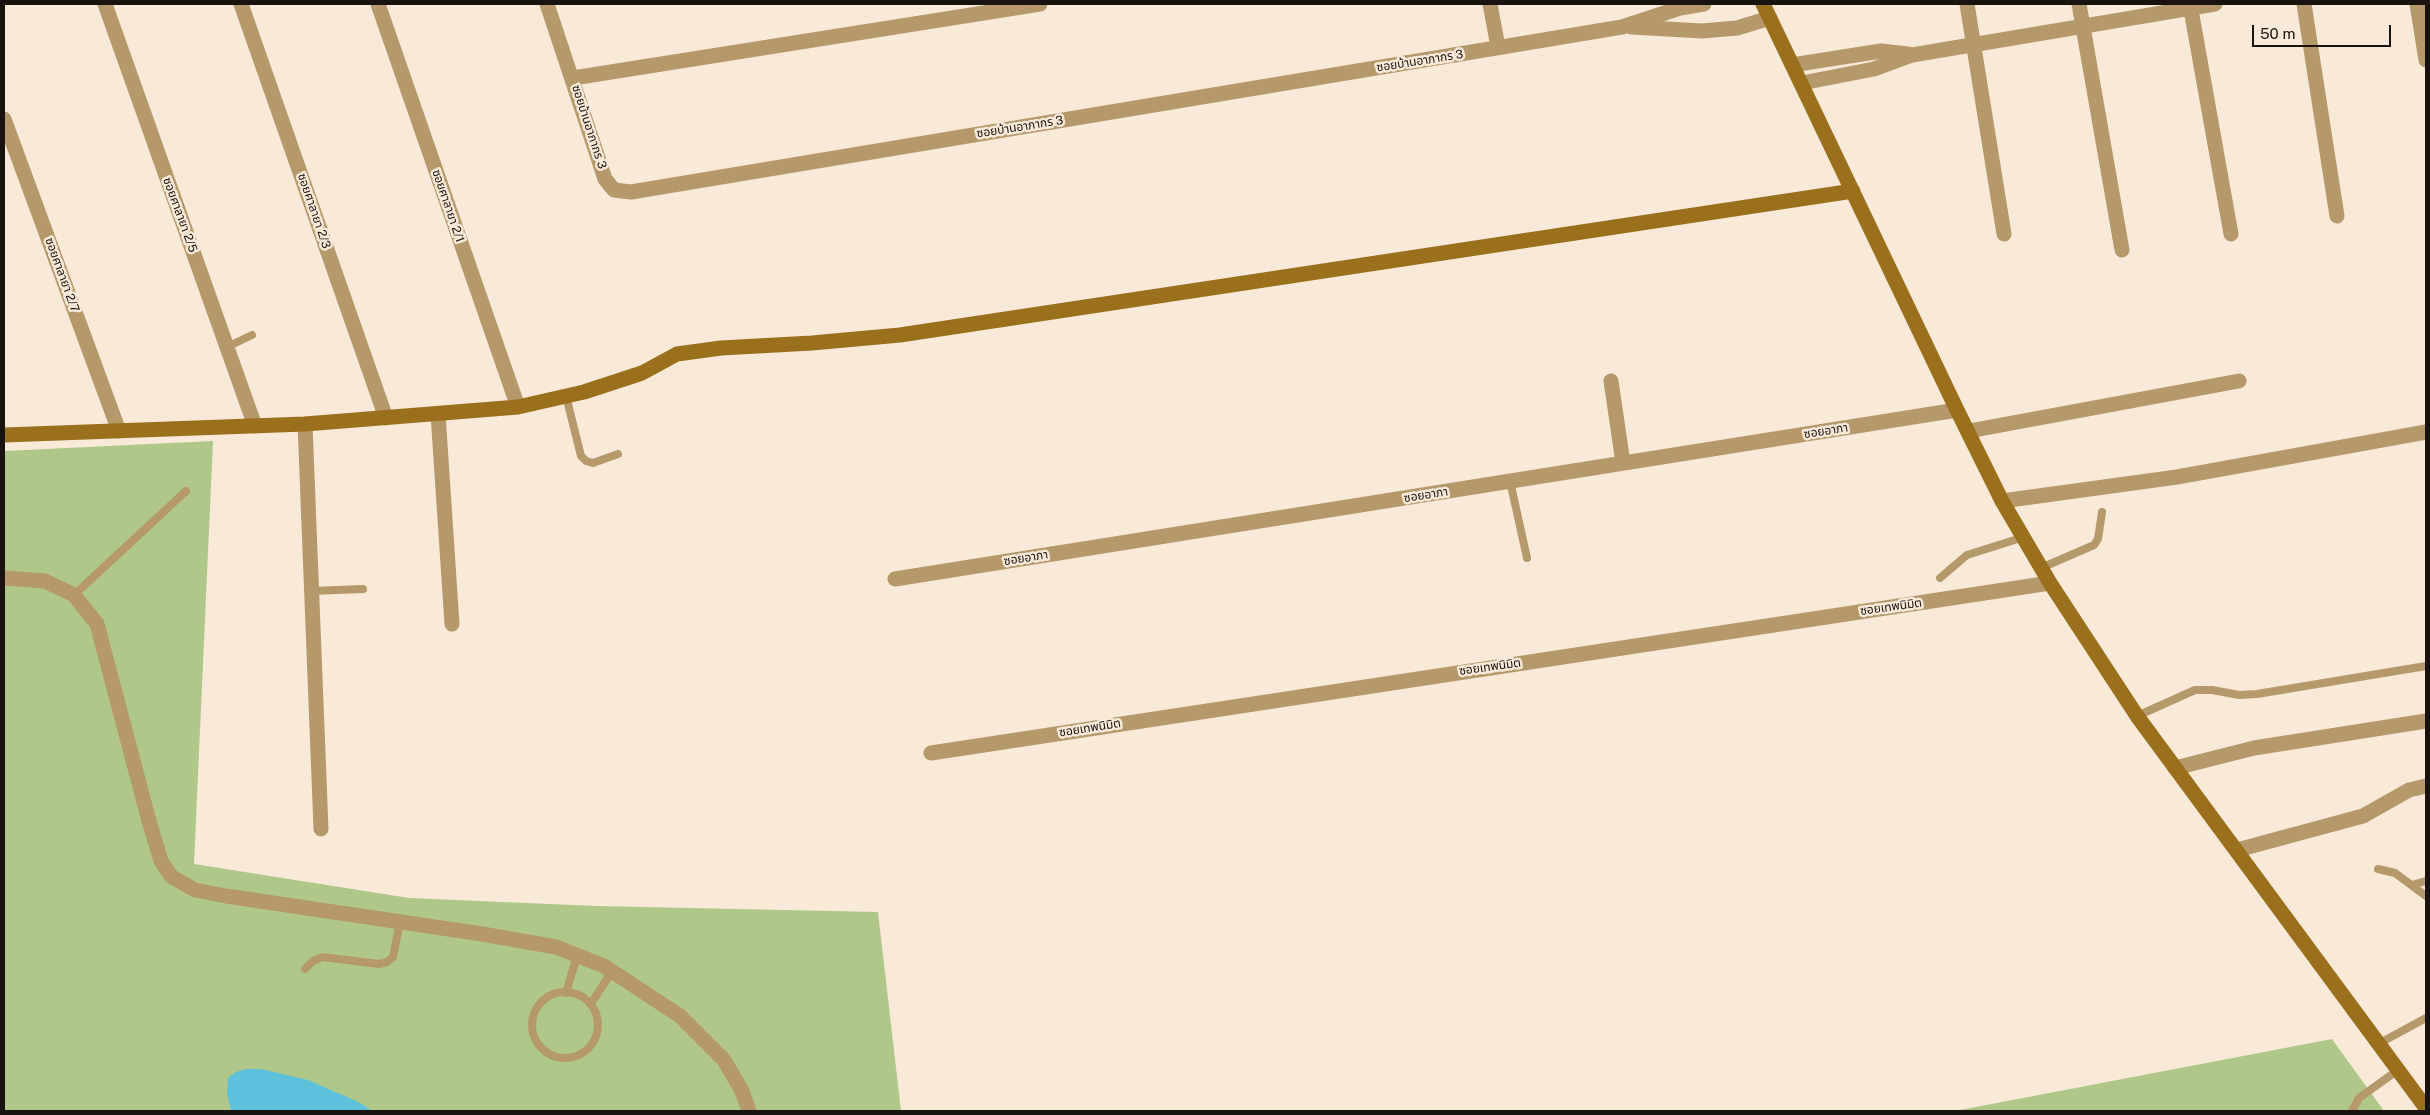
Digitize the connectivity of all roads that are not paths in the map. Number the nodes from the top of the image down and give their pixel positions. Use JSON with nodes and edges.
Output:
{"nodes":[{"id":1,"x":105,"y":4,"type":"edge"},
{"id":2,"x":241,"y":4,"type":"edge"},
{"id":3,"x":378,"y":4,"type":"edge"},
{"id":4,"x":547,"y":4,"type":"edge"},
{"id":5,"x":1040,"y":4,"type":"edge"},
{"id":6,"x":1490,"y":4,"type":"edge"},
{"id":7,"x":1704,"y":4,"type":"edge"},
{"id":8,"x":1763,"y":4,"type":"edge"},
{"id":9,"x":1967,"y":4,"type":"edge"},
{"id":10,"x":2079,"y":4,"type":"edge"},
{"id":11,"x":2215,"y":4,"type":"edge"},
{"id":12,"x":2304,"y":4,"type":"edge"},
{"id":13,"x":2418,"y":4,"type":"edge"},
{"id":14,"x":2190,"y":6,"type":"edge"},
{"id":15,"x":1770,"y":18,"type":"junction"},
{"id":16,"x":2082,"y":25,"type":"junction"},
{"id":17,"x":1622,"y":27,"type":"junction"},
{"id":18,"x":1973,"y":43,"type":"junction"},
{"id":19,"x":1498,"y":48,"type":"junction"},
{"id":20,"x":1912,"y":55,"type":"junction"},
{"id":21,"x":2426,"y":60,"type":"edge"},
{"id":22,"x":1792,"y":65,"type":"junction"},
{"id":23,"x":573,"y":78,"type":"junction"},
{"id":24,"x":1802,"y":83,"type":"junction"},
{"id":25,"x":4,"y":119,"type":"edge"},
{"id":26,"x":1853,"y":191,"type":"junction"},
{"id":27,"x":2337,"y":216,"type":"dead end"},
{"id":28,"x":2004,"y":234,"type":"dead end"},
{"id":29,"x":2231,"y":234,"type":"dead end"},
{"id":30,"x":2122,"y":250,"type":"dead end"},
{"id":31,"x":252,"y":335,"type":"dead end"},
{"id":32,"x":226,"y":347,"type":"junction"},
{"id":33,"x":1611,"y":381,"type":"dead end"},
{"id":34,"x":2239,"y":381,"type":"dead end"},
{"id":35,"x":566,"y":396,"type":"junction"},
{"id":36,"x":518,"y":407,"type":"junction"},
{"id":37,"x":1957,"y":410,"type":"junction"},
{"id":38,"x":438,"y":414,"type":"junction"},
{"id":39,"x":386,"y":418,"type":"junction"},
{"id":40,"x":304,"y":424,"type":"junction"},
{"id":41,"x":255,"y":426,"type":"junction"},
{"id":42,"x":119,"y":431,"type":"junction"},
{"id":43,"x":1968,"y":431,"type":"junction"},
{"id":44,"x":2426,"y":432,"type":"edge"},
{"id":45,"x":4,"y":435,"type":"edge"},
{"id":46,"x":618,"y":454,"type":"dead end"},
{"id":47,"x":1623,"y":463,"type":"junction"},
{"id":48,"x":1510,"y":481,"type":"junction"},
{"id":49,"x":186,"y":491,"type":"dead end"},
{"id":50,"x":2002,"y":501,"type":"junction"},
{"id":51,"x":2102,"y":512,"type":"dead end"},
{"id":52,"x":2024,"y":537,"type":"junction"},
{"id":53,"x":1527,"y":558,"type":"dead end"},
{"id":54,"x":2042,"y":568,"type":"junction"},
{"id":55,"x":4,"y":578,"type":"edge"},
{"id":56,"x":1940,"y":578,"type":"dead end"},
{"id":57,"x":894,"y":579,"type":"dead end"},
{"id":58,"x":2050,"y":584,"type":"junction"},
{"id":59,"x":363,"y":589,"type":"dead end"},
{"id":60,"x":311,"y":591,"type":"junction"},
{"id":61,"x":74,"y":595,"type":"junction"},
{"id":62,"x":452,"y":624,"type":"dead end"},
{"id":63,"x":2426,"y":666,"type":"edge"},
{"id":64,"x":2138,"y":716,"type":"junction"},
{"id":65,"x":2426,"y":721,"type":"edge"},
{"id":66,"x":931,"y":753,"type":"dead end"},
{"id":67,"x":2175,"y":768,"type":"junction"},
{"id":68,"x":2426,"y":786,"type":"edge"},
{"id":69,"x":321,"y":829,"type":"dead end"},
{"id":70,"x":2237,"y":850,"type":"junction"},
{"id":71,"x":2378,"y":869,"type":"dead end"},
{"id":72,"x":2426,"y":881,"type":"edge"},
{"id":73,"x":2412,"y":886,"type":"junction"},
{"id":74,"x":2426,"y":896,"type":"edge"},
{"id":75,"x":400,"y":922,"type":"junction"},
{"id":76,"x":577,"y":956,"type":"junction"},
{"id":77,"x":305,"y":969,"type":"dead end"},
{"id":78,"x":612,"y":971,"type":"junction"},
{"id":79,"x":566,"y":993,"type":"junction"},
{"id":80,"x":591,"y":1004,"type":"junction"},
{"id":81,"x":2426,"y":1018,"type":"edge"},
{"id":82,"x":2378,"y":1044,"type":"junction"},
{"id":83,"x":2398,"y":1070,"type":"junction"},
{"id":84,"x":2420,"y":1091,"type":"edge"},
{"id":85,"x":2426,"y":1108,"type":"edge"},
{"id":86,"x":749,"y":1111,"type":"edge"},
{"id":87,"x":2352,"y":1111,"type":"edge"}],
"edges":[{"from":1,"to":32,"type":"street","name":"ซอยศาลายา 2/5"},
{"from":2,"to":39,"type":"street","name":"ซอยศาลายา 2/3"},
{"from":3,"to":36,"type":"street","name":"ซอยศาลายา 2/1"},
{"from":4,"to":23,"type":"street","name":"ซอยบ้านอาภากร 3"},
{"from":5,"to":23,"type":"street"},
{"from":6,"to":19,"type":"street"},
{"from":7,"to":17,"type":"street","name":"ซอยบ้านอาภากร 3"},
{"from":8,"to":15,"type":"street"},
{"from":9,"to":18,"type":"street"},
{"from":10,"to":16,"type":"street"},
{"from":11,"to":14,"type":"street"},
{"from":12,"to":27,"type":"street"},
{"from":13,"to":21,"type":"street"},
{"from":14,"to":16,"type":"street"},
{"from":14,"to":29,"type":"street"},
{"from":15,"to":17,"type":"street","name":"ซอยบ้านอาภากร 3"},
{"from":15,"to":22,"type":"street"},
{"from":16,"to":18,"type":"street"},
{"from":16,"to":30,"type":"street"},
{"from":17,"to":19,"type":"street","name":"ซอยบ้านอาภากร 3"},
{"from":18,"to":20,"type":"street"},
{"from":18,"to":28,"type":"street"},
{"from":19,"to":23,"type":"street","name":"ซอยบ้านอาภากร 3"},
{"from":20,"to":22,"type":"street"},
{"from":20,"to":24,"type":"street"},
{"from":22,"to":24,"type":"street"},
{"from":24,"to":26,"type":"street"},
{"from":25,"to":42,"type":"street","name":"ซอยศาลายา 2/7"},
{"from":26,"to":35,"type":"street"},
{"from":26,"to":37,"type":"street"},
{"from":31,"to":32,"type":"lane"},
{"from":32,"to":41,"type":"street","name":"ซอยศาลายา 2/5"},
{"from":33,"to":47,"type":"street"},
{"from":34,"to":43,"type":"street"},
{"from":35,"to":36,"type":"street"},
{"from":35,"to":46,"type":"lane"},
{"from":36,"to":38,"type":"street"},
{"from":37,"to":43,"type":"street"},
{"from":37,"to":47,"type":"street","name":"ซอยอาภา"},
{"from":38,"to":39,"type":"street"},
{"from":38,"to":62,"type":"street"},
{"from":39,"to":40,"type":"street"},
{"from":40,"to":41,"type":"street"},
{"from":40,"to":60,"type":"street"},
{"from":41,"to":42,"type":"street"},
{"from":42,"to":45,"type":"street"},
{"from":43,"to":50,"type":"street"},
{"from":44,"to":50,"type":"street"},
{"from":47,"to":48,"type":"street","name":"ซอยอาภา"},
{"from":48,"to":53,"type":"lane"},
{"from":48,"to":57,"type":"street","name":"ซอยอาภา"},
{"from":49,"to":61,"type":"lane"},
{"from":50,"to":52,"type":"street"},
{"from":51,"to":54,"type":"lane"},
{"from":52,"to":54,"type":"street"},
{"from":52,"to":56,"type":"lane"},
{"from":54,"to":58,"type":"street"},
{"from":55,"to":61,"type":"street"},
{"from":58,"to":64,"type":"street"},
{"from":58,"to":66,"type":"street","name":"ซอยเทพนิมิต"},
{"from":59,"to":60,"type":"lane"},
{"from":60,"to":69,"type":"street"},
{"from":61,"to":75,"type":"street"},
{"from":63,"to":64,"type":"lane"},
{"from":64,"to":67,"type":"street"},
{"from":65,"to":67,"type":"street"},
{"from":67,"to":70,"type":"street"},
{"from":68,"to":70,"type":"street"},
{"from":70,"to":82,"type":"street"},
{"from":71,"to":73,"type":"lane"},
{"from":72,"to":73,"type":"lane"},
{"from":73,"to":74,"type":"lane"},
{"from":75,"to":76,"type":"street"},
{"from":75,"to":77,"type":"lane"},
{"from":76,"to":78,"type":"street"},
{"from":76,"to":79,"type":"lane"},
{"from":78,"to":80,"type":"lane"},
{"from":78,"to":86,"type":"street"},
{"from":79,"to":80,"type":"lane"},
{"from":79,"to":80,"type":"lane"},
{"from":81,"to":82,"type":"lane"},
{"from":82,"to":83,"type":"street"},
{"from":83,"to":84,"type":"street"},
{"from":83,"to":87,"type":"lane"},
{"from":84,"to":85,"type":"street"}]}
